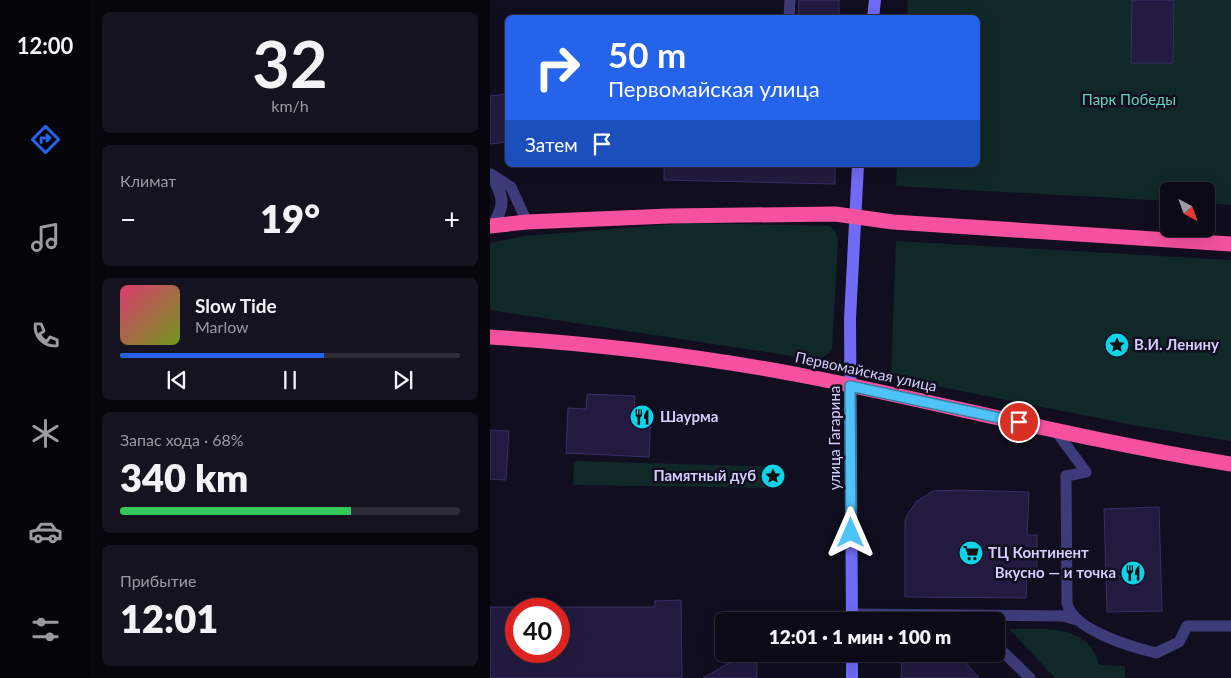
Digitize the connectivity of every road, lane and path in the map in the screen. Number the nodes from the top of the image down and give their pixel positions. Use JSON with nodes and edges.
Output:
{"nodes":[{"id":1,"x":790,"y":0,"type":"edge"},
{"id":2,"x":875,"y":0,"type":"edge"},
{"id":3,"x":789,"y":15,"type":"edge"},
{"id":4,"x":873,"y":15,"type":"edge"},
{"id":5,"x":858,"y":167,"type":"edge"},
{"id":6,"x":491,"y":175,"type":"edge"},
{"id":7,"x":855,"y":217,"type":"junction"},
{"id":8,"x":527,"y":222,"type":"junction"},
{"id":9,"x":491,"y":226,"type":"edge"},
{"id":10,"x":1231,"y":244,"type":"edge"},
{"id":11,"x":490,"y":337,"type":"edge"},
{"id":12,"x":850,"y":386,"type":"junction"},
{"id":13,"x":1055,"y":430,"type":"junction"},
{"id":14,"x":1231,"y":464,"type":"edge"},
{"id":15,"x":852,"y":612,"type":"edge"},
{"id":16,"x":1005,"y":618,"type":"edge"},
{"id":17,"x":1085,"y":626,"type":"junction"},
{"id":18,"x":1231,"y":626,"type":"edge"},
{"id":19,"x":1005,"y":654,"type":"edge"},
{"id":20,"x":852,"y":662,"type":"edge"},
{"id":21,"x":852,"y":678,"type":"edge"},
{"id":22,"x":1030,"y":678,"type":"edge"}],
"edges":[{"from":1,"to":3,"type":"lane"},
{"from":2,"to":4,"type":"street"},
{"from":5,"to":7,"type":"street","name":"улица Гагарина"},
{"from":6,"to":8,"type":"lane"},
{"from":6,"to":9,"type":"street"},
{"from":7,"to":8,"type":"highway"},
{"from":7,"to":10,"type":"highway"},
{"from":7,"to":12,"type":"street","name":"улица Гагарина"},
{"from":8,"to":9,"type":"highway"},
{"from":11,"to":12,"type":"highway","name":"Первомайская улица"},
{"from":12,"to":13,"type":"highway","name":"Первомайская улица"},
{"from":12,"to":15,"type":"street","name":"улица Гагарина"},
{"from":13,"to":14,"type":"highway","name":"Первомайская улица"},
{"from":13,"to":17,"type":"lane"},
{"from":16,"to":17,"type":"lane"},
{"from":17,"to":18,"type":"lane"},
{"from":19,"to":22,"type":"lane"},
{"from":20,"to":21,"type":"street"}]}
